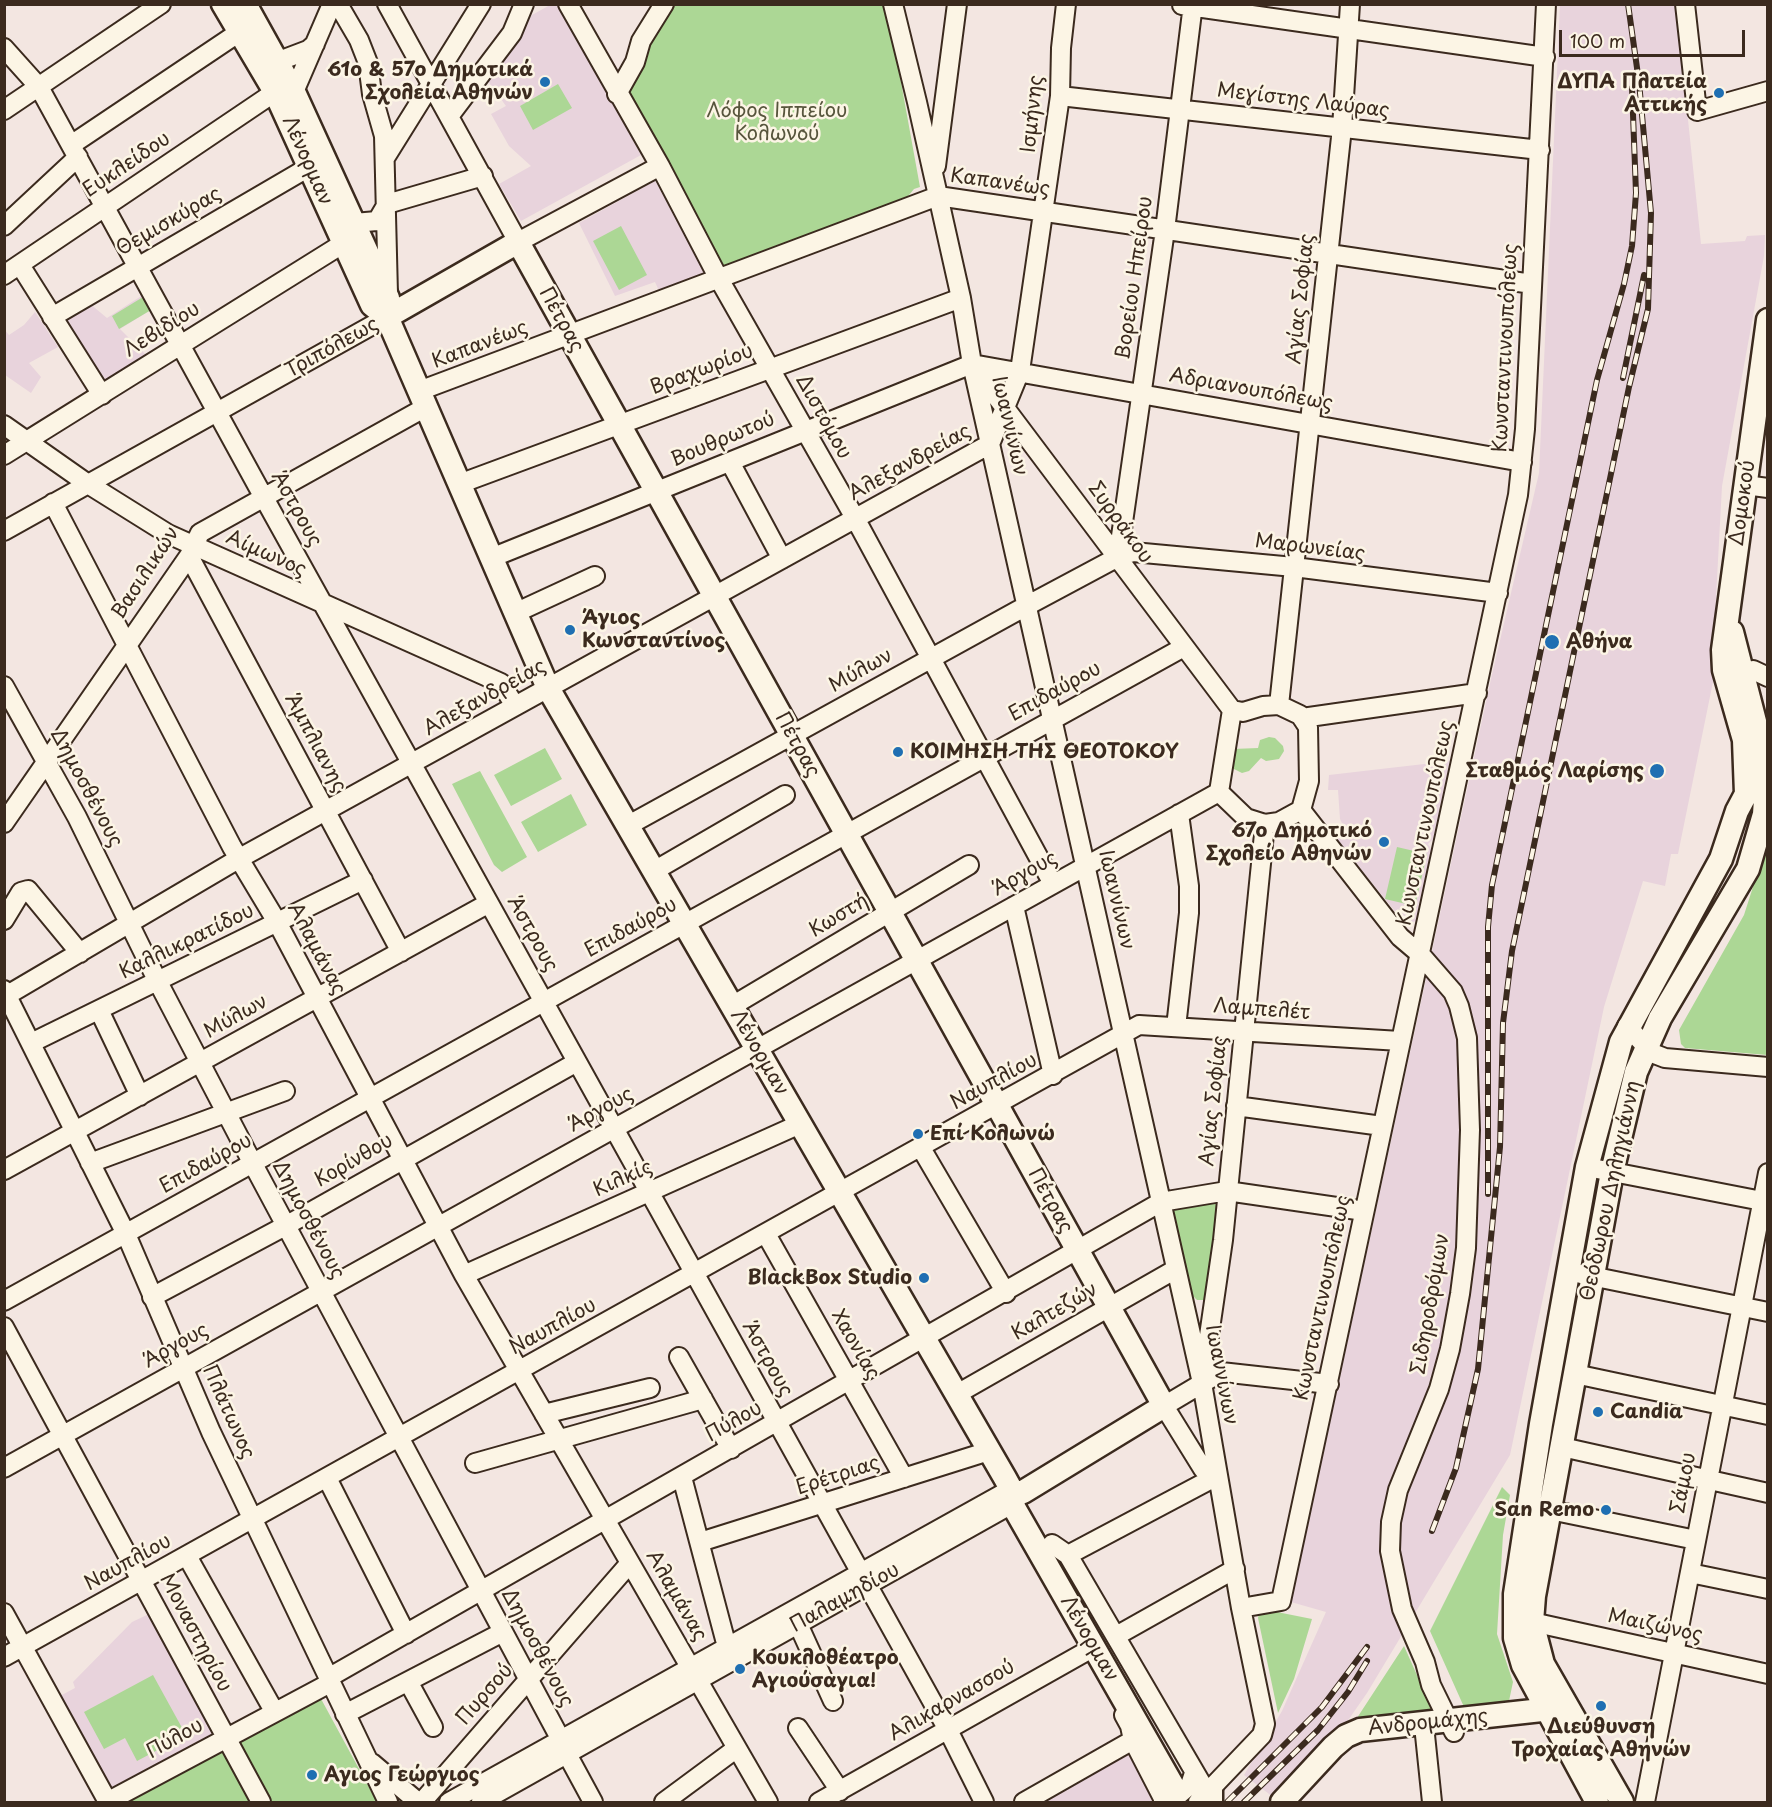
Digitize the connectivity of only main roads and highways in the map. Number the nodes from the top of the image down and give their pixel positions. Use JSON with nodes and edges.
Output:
{"nodes":[{"id":1,"x":223,"y":4,"type":"edge"},
{"id":2,"x":245,"y":4,"type":"edge"},
{"id":3,"x":285,"y":92,"type":"junction"},
{"id":4,"x":518,"y":242,"type":"joint"},
{"id":5,"x":387,"y":308,"type":"junction"},
{"id":6,"x":1767,"y":320,"type":"edge"},
{"id":7,"x":1764,"y":378,"type":"edge"},
{"id":8,"x":1756,"y":487,"type":"edge"},
{"id":9,"x":1729,"y":615,"type":"junction"},
{"id":10,"x":1760,"y":788,"type":"edge"},
{"id":11,"x":1164,"y":1406,"type":"joint"},
{"id":12,"x":1015,"y":1495,"type":"junction"},
{"id":13,"x":1529,"y":1677,"type":"junction"},
{"id":14,"x":1509,"y":1714,"type":"junction"},
{"id":15,"x":1561,"y":1715,"type":"junction"},
{"id":16,"x":1458,"y":1726,"type":"junction"},
{"id":17,"x":1176,"y":1787,"type":"edge"},
{"id":18,"x":1625,"y":1801,"type":"edge"},
{"id":19,"x":1282,"y":1803,"type":"edge"},
{"id":20,"x":1301,"y":1803,"type":"edge"},
{"id":21,"x":1597,"y":1803,"type":"edge"}],
"edges":[{"from":1,"to":3,"type":"main road","name":"Λένορμαν"},
{"from":2,"to":3,"type":"main road","name":"Λένορμαν"},
{"from":3,"to":5,"type":"main road","name":"Λένορμαν"},
{"from":3,"to":5,"type":"main road","name":"Λένορμαν"},
{"from":4,"to":5,"type":"main road","name":"Τριπόλεως"},
{"from":4,"to":11,"type":"main road","name":"Πέτρας"},
{"from":5,"to":12,"type":"main road","name":"Λένορμαν"},
{"from":6,"to":7,"type":"main road","name":"Δομοκού"},
{"from":7,"to":8,"type":"main road","name":"Δομοκού"},
{"from":8,"to":9,"type":"main road","name":"Δομοκού"},
{"from":9,"to":10,"type":"main road","name":"Θεόδωρου Δηληγιάννη"},
{"from":9,"to":10,"type":"main road","name":"Θεόδωρου Δηληγιάννη"},
{"from":10,"to":13,"type":"main road","name":"Θεόδωρου Δηληγιάννη"},
{"from":10,"to":15,"type":"main road","name":"Θεόδωρου Δηληγιάννη"},
{"from":11,"to":12,"type":"main road","name":"Παλαμηδίου"},
{"from":12,"to":17,"type":"main road","name":"Λένορμαν"},
{"from":13,"to":14,"type":"main road"},
{"from":13,"to":15,"type":"main road","name":"Θεόδωρου Δηληγιάννη"},
{"from":14,"to":15,"type":"main road","name":"Ανδρομάχης"},
{"from":14,"to":16,"type":"main road","name":"Ανδρομάχης"},
{"from":15,"to":16,"type":"main road","name":"Ανδρομάχης"},
{"from":15,"to":18,"type":"main road","name":"Θεόδωρου Δηληγιάννη"},
{"from":15,"to":21,"type":"main road","name":"Θεόδωρου Δηληγιάννη"},
{"from":16,"to":19,"type":"main road","name":"Ανδρομάχης"},
{"from":16,"to":20,"type":"main road","name":"Ανδρομάχης"}]}
